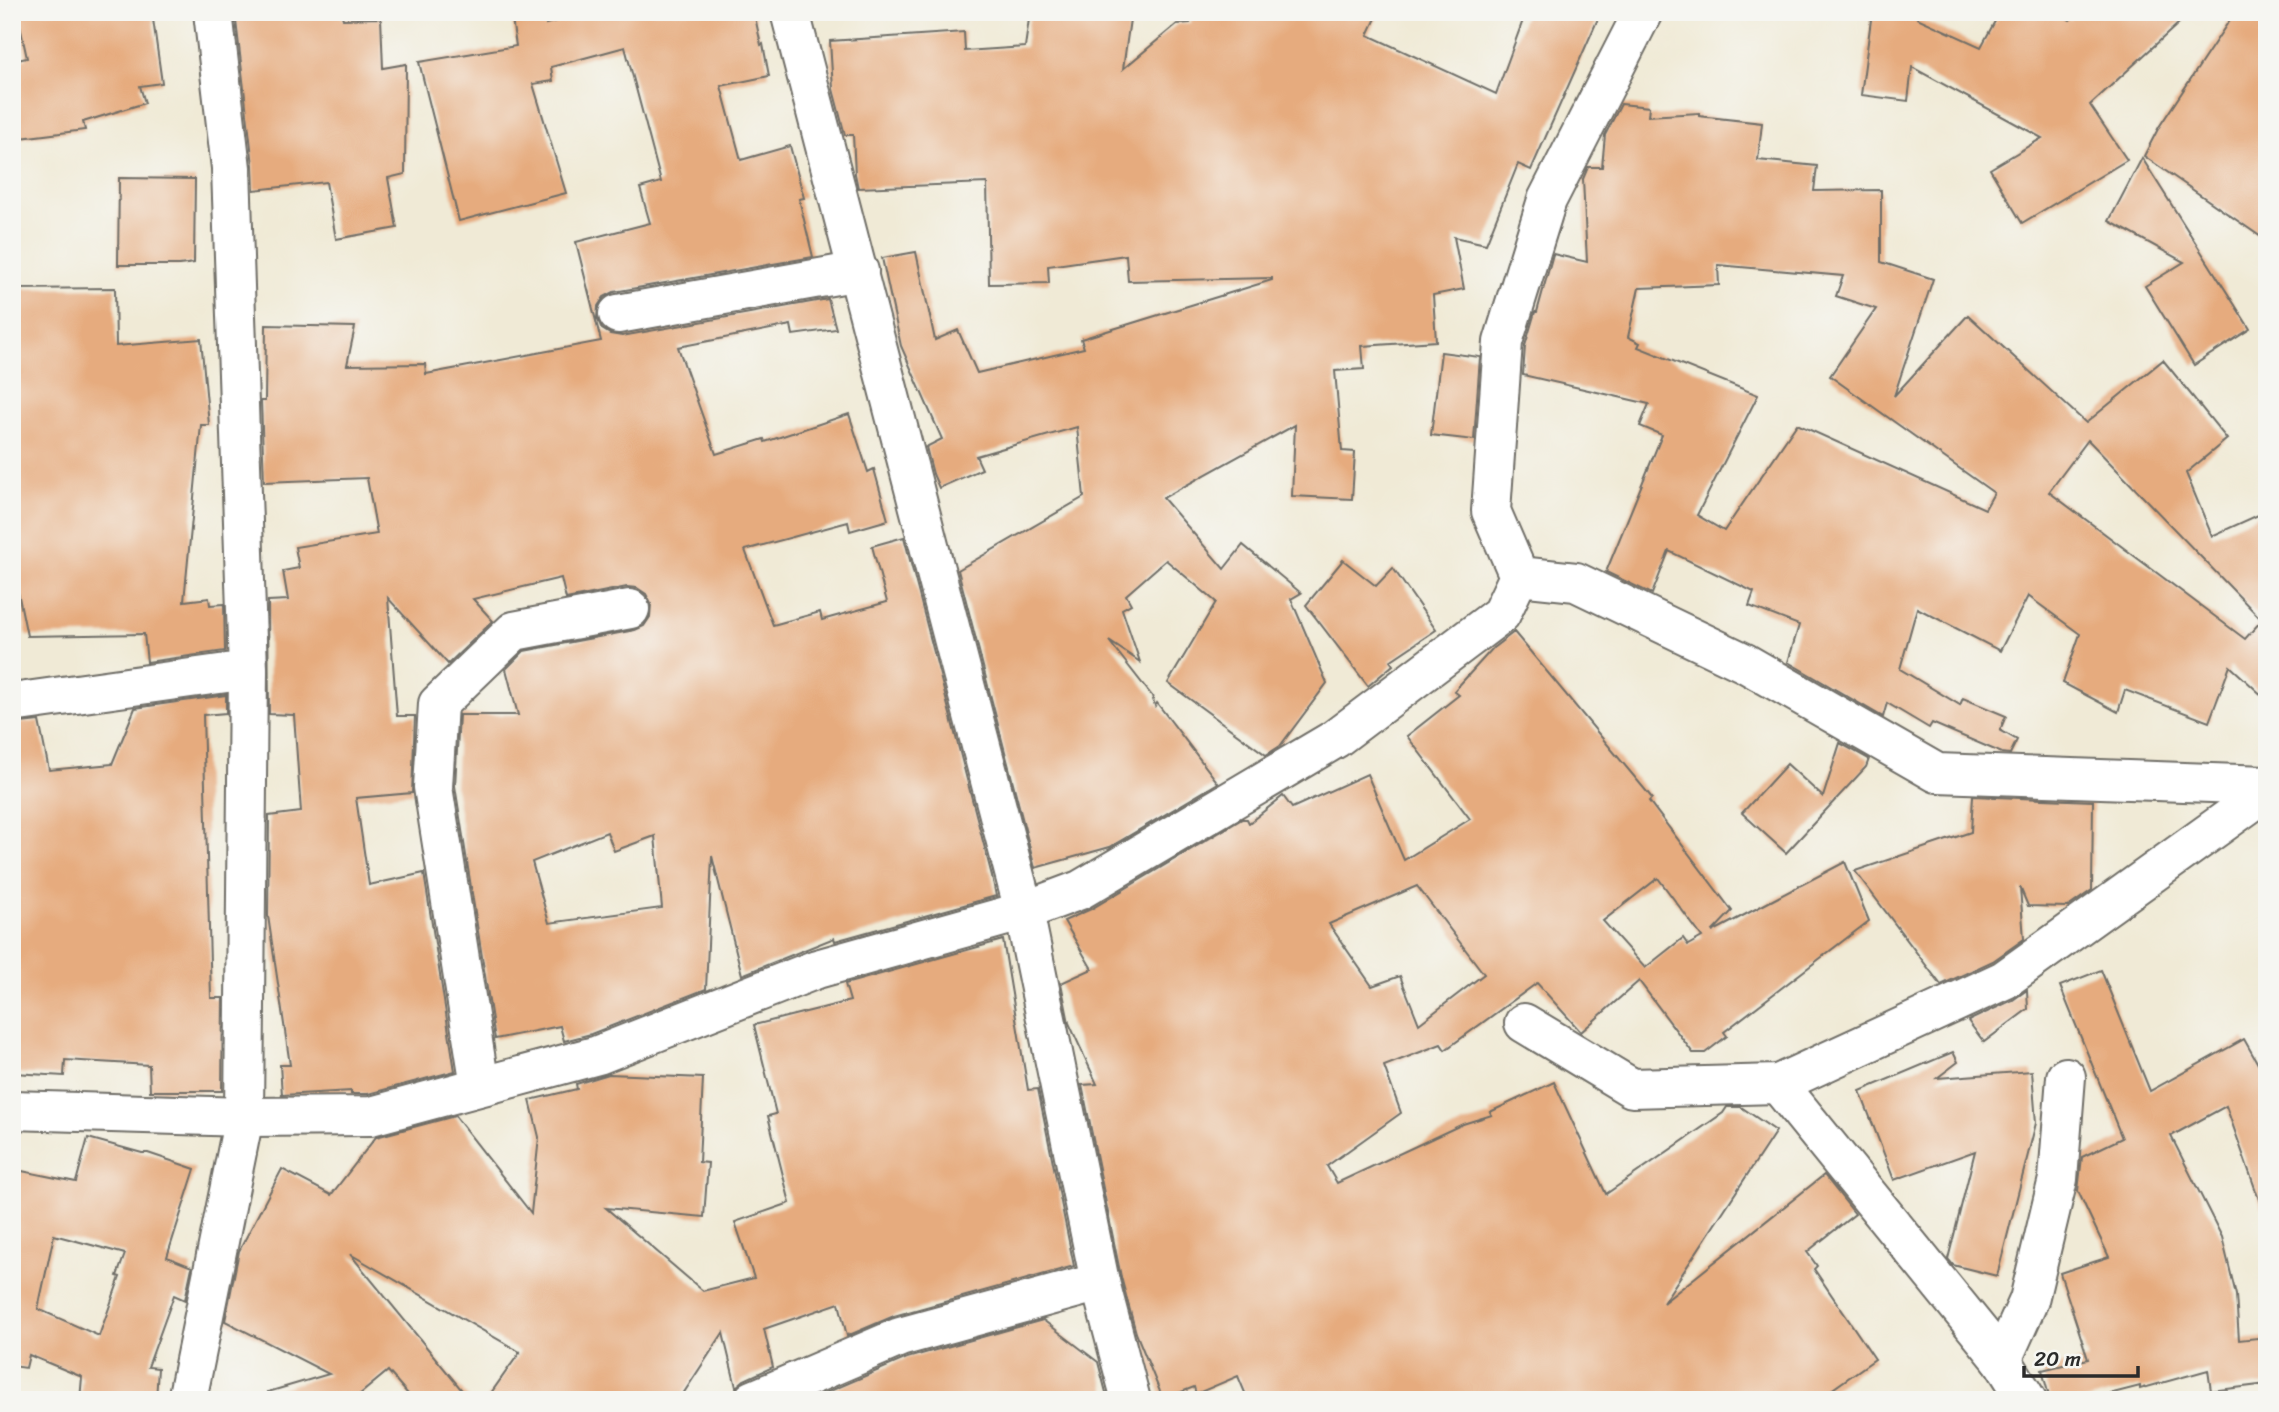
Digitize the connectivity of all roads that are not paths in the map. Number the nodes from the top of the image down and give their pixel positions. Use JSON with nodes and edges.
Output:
{"nodes":[{"id":1,"x":213,"y":12,"type":"edge"},
{"id":2,"x":790,"y":12,"type":"edge"},
{"id":3,"x":1643,"y":12,"type":"edge"},
{"id":4,"x":859,"y":271,"type":"junction"},
{"id":5,"x":618,"y":314,"type":"dead end"},
{"id":6,"x":1519,"y":576,"type":"junction"},
{"id":7,"x":630,"y":609,"type":"dead end"},
{"id":8,"x":248,"y":670,"type":"junction"},
{"id":9,"x":12,"y":704,"type":"edge"},
{"id":10,"x":2267,"y":785,"type":"edge"},
{"id":11,"x":2267,"y":792,"type":"edge"},
{"id":12,"x":1024,"y":911,"type":"junction"},
{"id":13,"x":1524,"y":1023,"type":"dead end"},
{"id":14,"x":2066,"y":1077,"type":"dead end"},
{"id":15,"x":1778,"y":1084,"type":"junction"},
{"id":16,"x":480,"y":1086,"type":"junction"},
{"id":17,"x":12,"y":1110,"type":"edge"},
{"id":18,"x":244,"y":1117,"type":"junction"},
{"id":19,"x":1100,"y":1282,"type":"junction"},
{"id":20,"x":2002,"y":1360,"type":"junction"},
{"id":21,"x":187,"y":1400,"type":"edge"},
{"id":22,"x":753,"y":1400,"type":"edge"},
{"id":23,"x":1131,"y":1400,"type":"edge"},
{"id":24,"x":2027,"y":1400,"type":"edge"}],
"edges":[{"from":1,"to":8,"type":"street"},
{"from":2,"to":4,"type":"street"},
{"from":3,"to":6,"type":"street"},
{"from":4,"to":5,"type":"street"},
{"from":4,"to":12,"type":"street"},
{"from":6,"to":10,"type":"street"},
{"from":6,"to":12,"type":"street"},
{"from":7,"to":16,"type":"street"},
{"from":8,"to":9,"type":"street"},
{"from":8,"to":18,"type":"street"},
{"from":11,"to":15,"type":"street"},
{"from":12,"to":16,"type":"street"},
{"from":12,"to":19,"type":"street"},
{"from":13,"to":15,"type":"street"},
{"from":14,"to":20,"type":"street"},
{"from":15,"to":20,"type":"street"},
{"from":16,"to":18,"type":"street"},
{"from":17,"to":18,"type":"street"},
{"from":18,"to":21,"type":"street"},
{"from":19,"to":22,"type":"street"},
{"from":19,"to":23,"type":"street"},
{"from":20,"to":24,"type":"street"}]}
